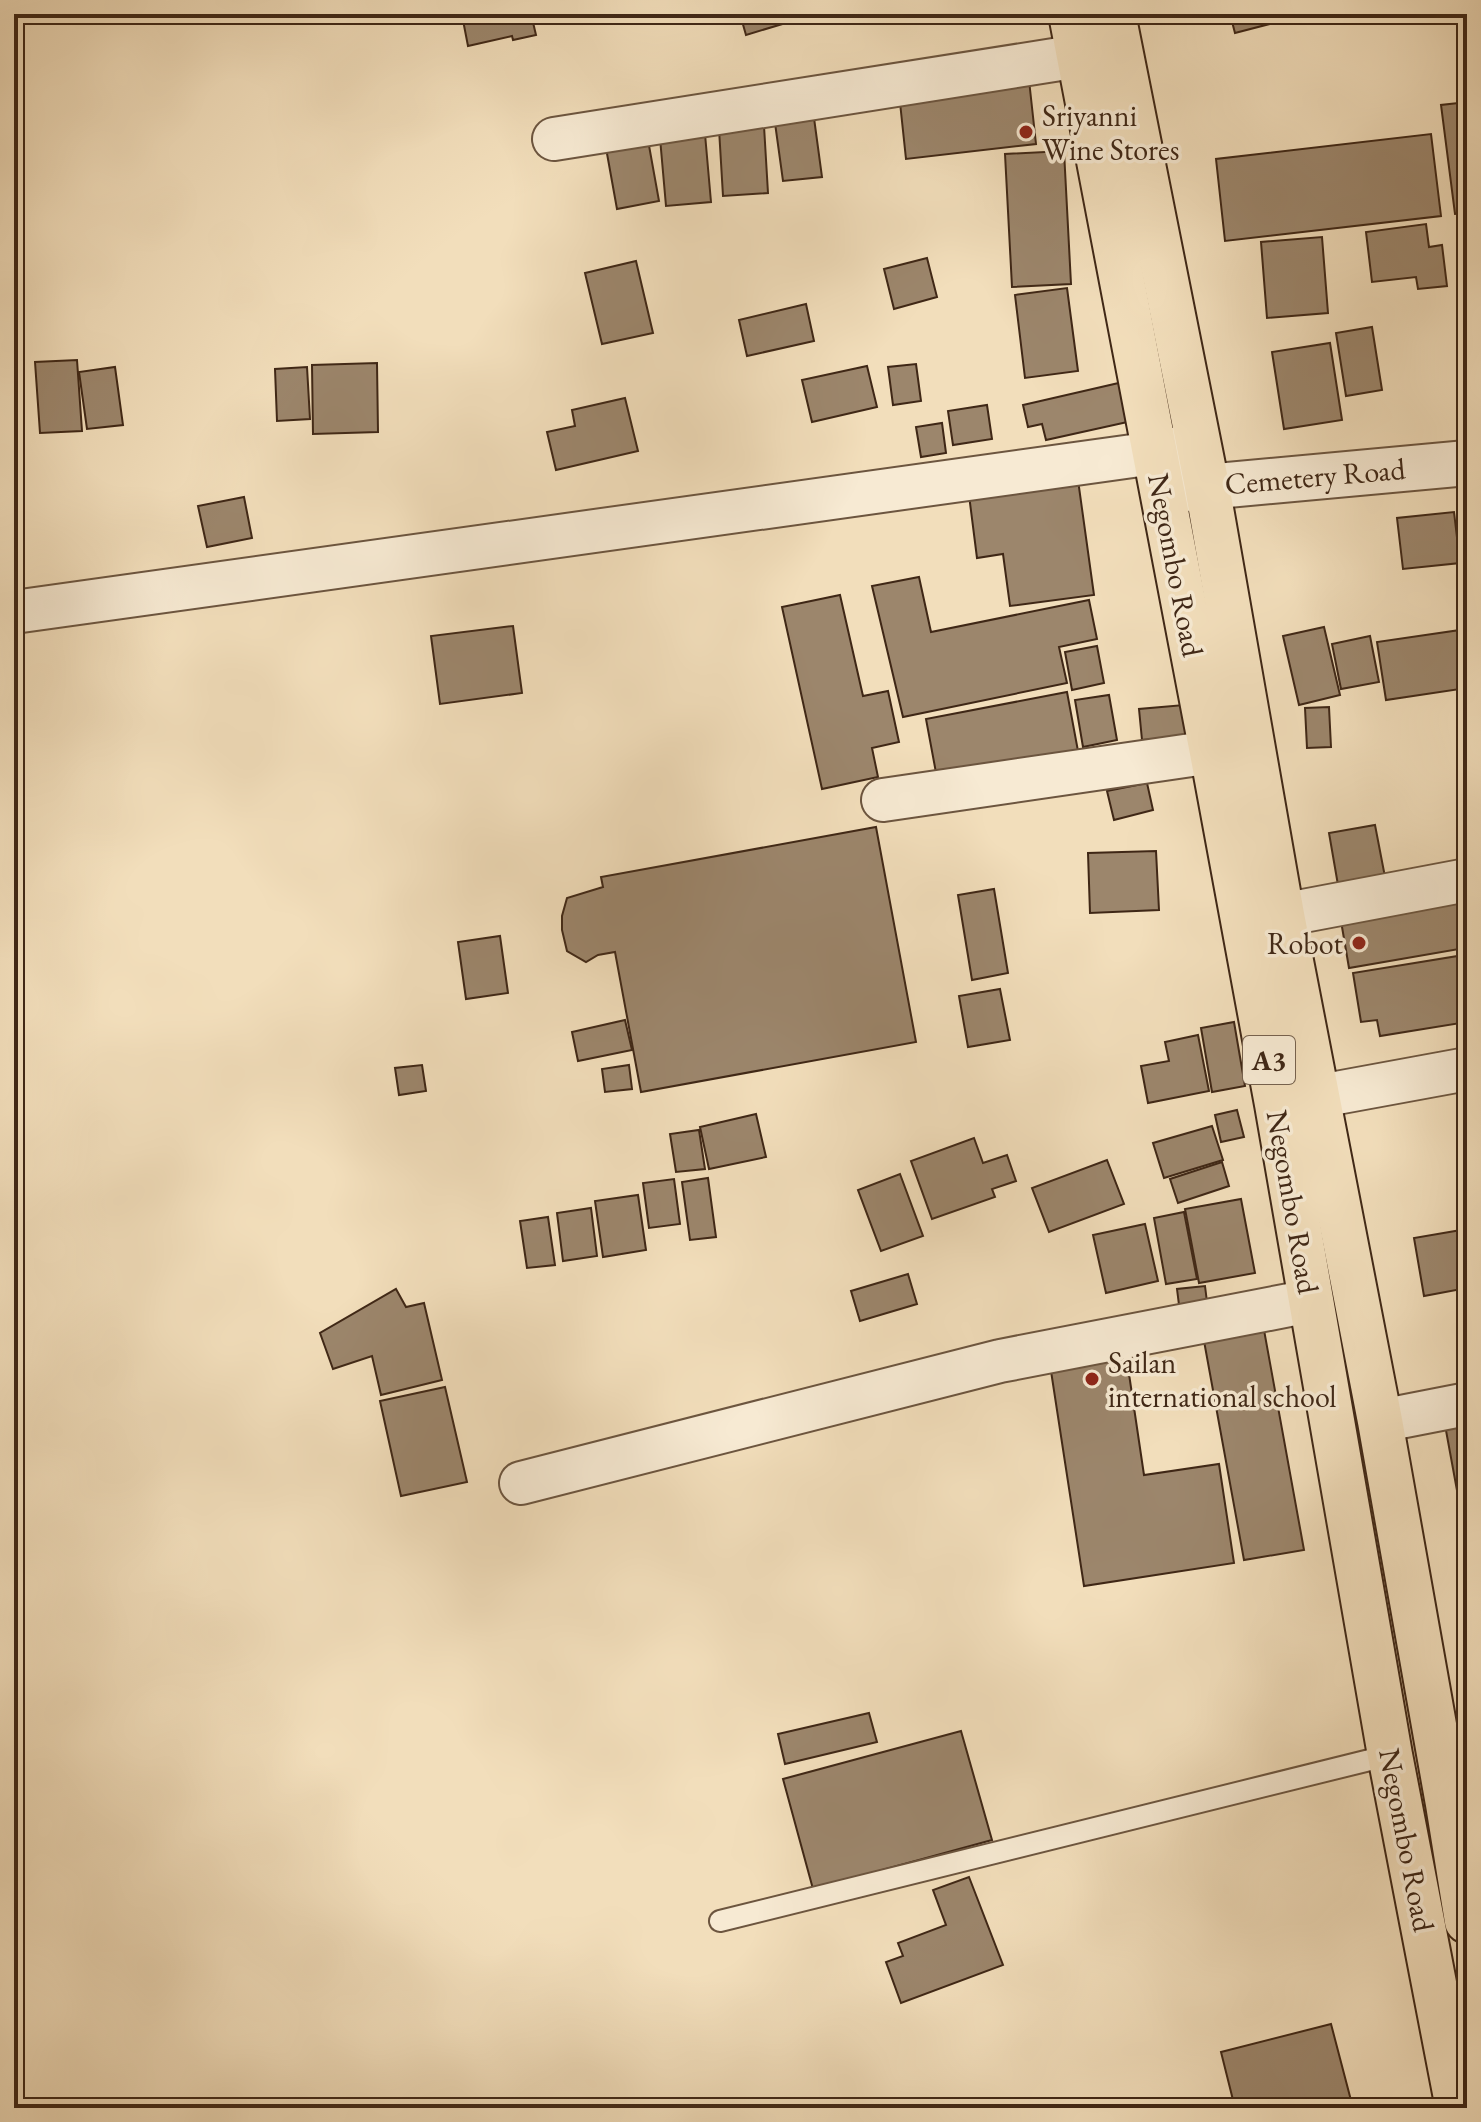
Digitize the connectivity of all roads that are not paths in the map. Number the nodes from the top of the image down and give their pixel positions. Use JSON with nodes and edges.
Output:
{"nodes":[{"id":1,"x":1071,"y":14,"type":"edge"},
{"id":2,"x":1113,"y":14,"type":"edge"},
{"id":3,"x":1079,"y":56,"type":"junction"},
{"id":4,"x":554,"y":139,"type":"dead end"},
{"id":5,"x":1199,"y":444,"type":"junction"},
{"id":6,"x":1467,"y":463,"type":"edge"},
{"id":7,"x":1158,"y":472,"type":"junction"},
{"id":8,"x":1207,"y":486,"type":"junction"},
{"id":9,"x":14,"y":612,"type":"edge"},
{"id":10,"x":1212,"y":752,"type":"junction"},
{"id":11,"x":883,"y":800,"type":"dead end"},
{"id":12,"x":1467,"y":880,"type":"edge"},
{"id":13,"x":1282,"y":915,"type":"junction"},
{"id":14,"x":1467,"y":1069,"type":"edge"},
{"id":15,"x":1297,"y":1100,"type":"junction"},
{"id":16,"x":1310,"y":1301,"type":"junction"},
{"id":17,"x":1467,"y":1404,"type":"edge"},
{"id":18,"x":1380,"y":1421,"type":"junction"},
{"id":19,"x":521,"y":1483,"type":"dead end"},
{"id":20,"x":1390,"y":1755,"type":"junction"},
{"id":21,"x":1458,"y":1802,"type":"edge"},
{"id":22,"x":720,"y":1921,"type":"dead end"},
{"id":23,"x":1467,"y":1921,"type":"edge"},
{"id":24,"x":1458,"y":2108,"type":"edge"}],
"edges":[{"from":1,"to":3,"type":"highway","name":"Negombo Road","number":"A3"},
{"from":2,"to":5,"type":"highway","name":"Negombo Road","number":"A3"},
{"from":3,"to":4,"type":"street"},
{"from":3,"to":7,"type":"highway","name":"Negombo Road","number":"A3"},
{"from":5,"to":7,"type":"street"},
{"from":5,"to":8,"type":"highway","name":"Negombo Road","number":"A3"},
{"from":6,"to":8,"type":"street","name":"Cemetery Road"},
{"from":7,"to":8,"type":"street","name":"Cemetery Road"},
{"from":7,"to":9,"type":"street"},
{"from":7,"to":10,"type":"highway","name":"Negombo Road","number":"A3"},
{"from":8,"to":13,"type":"highway","name":"Negombo Road","number":"A3"},
{"from":10,"to":11,"type":"street"},
{"from":10,"to":15,"type":"highway","name":"Negombo Road","number":"A3"},
{"from":12,"to":13,"type":"street"},
{"from":13,"to":15,"type":"highway","name":"Negombo Road","number":"A3"},
{"from":14,"to":15,"type":"street"},
{"from":15,"to":16,"type":"highway","name":"Negombo Road","number":"A3"},
{"from":15,"to":18,"type":"highway","name":"Negombo Road","number":"A3"},
{"from":16,"to":19,"type":"street"},
{"from":16,"to":20,"type":"highway","name":"Negombo Road","number":"A3"},
{"from":17,"to":18,"type":"street"},
{"from":18,"to":21,"type":"highway","name":"Negombo Road","number":"A3"},
{"from":20,"to":22,"type":"lane"},
{"from":20,"to":24,"type":"highway","name":"Negombo Road","number":"A3"},
{"from":21,"to":23,"type":"highway","name":"Negombo Road","number":"A3"}]}
